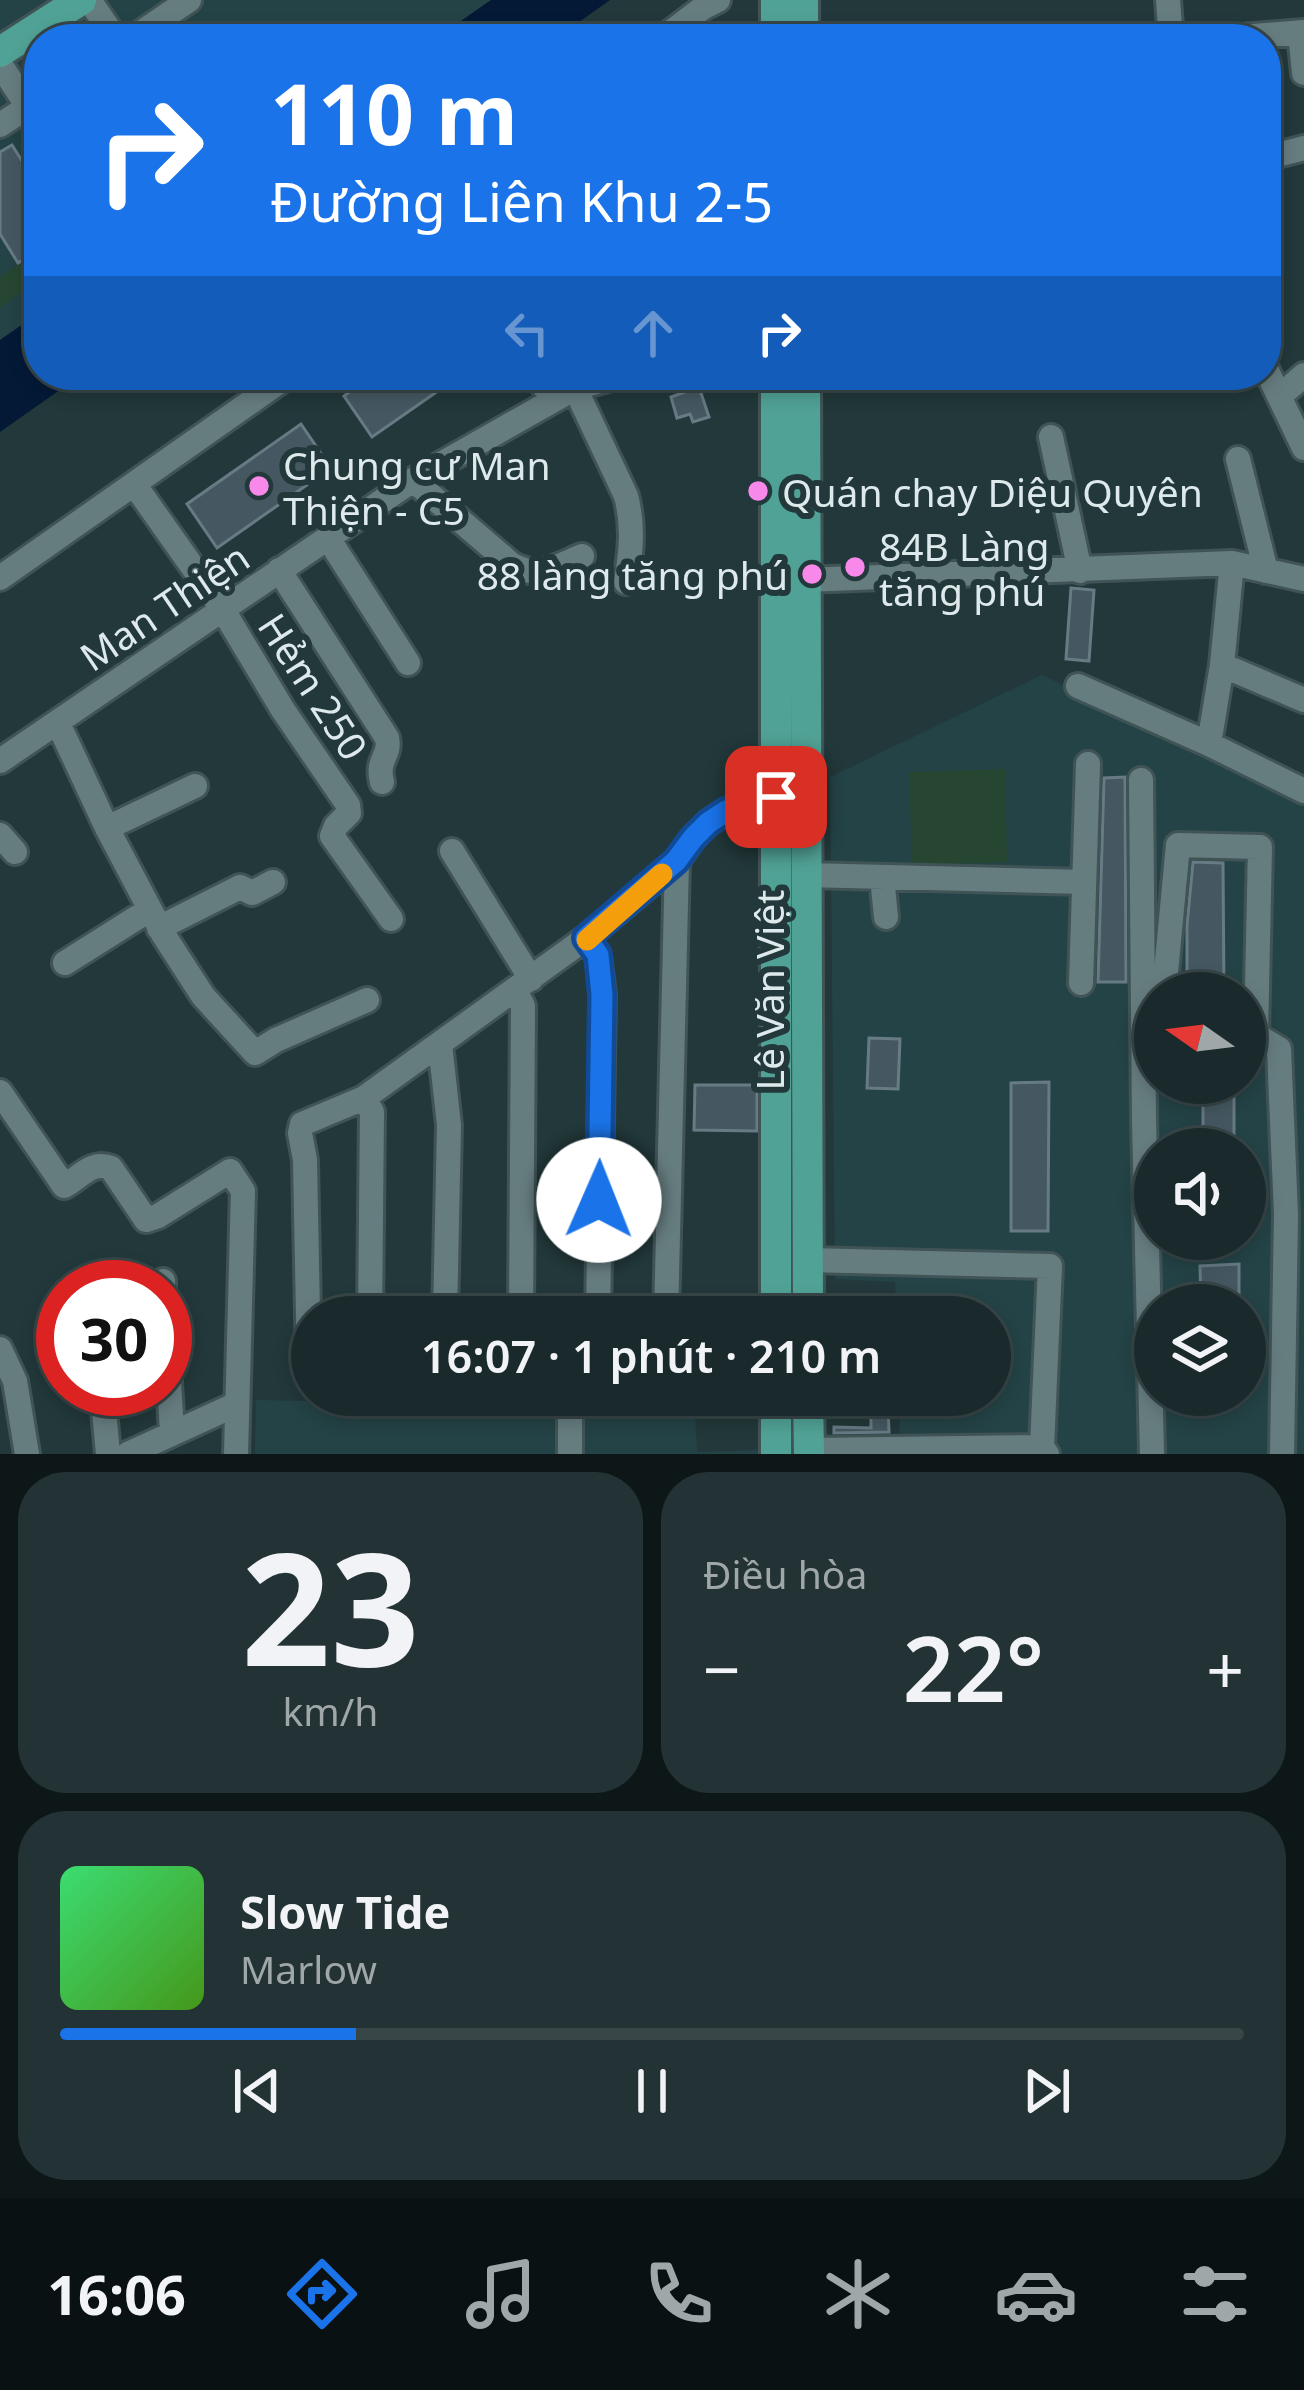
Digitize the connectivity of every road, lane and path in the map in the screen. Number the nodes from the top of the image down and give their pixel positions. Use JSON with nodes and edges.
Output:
{"nodes":[{"id":1,"x":85,"y":0,"type":"edge"},
{"id":2,"x":189,"y":0,"type":"edge"},
{"id":3,"x":718,"y":0,"type":"edge"},
{"id":4,"x":63,"y":24,"type":"edge"},
{"id":5,"x":104,"y":24,"type":"edge"},
{"id":6,"x":154,"y":24,"type":"edge"},
{"id":7,"x":682,"y":24,"type":"edge"},
{"id":8,"x":1302,"y":33,"type":"edge"},
{"id":9,"x":0,"y":64,"type":"edge"},
{"id":10,"x":1304,"y":73,"type":"edge"},
{"id":11,"x":24,"y":92,"type":"edge"},
{"id":12,"x":1304,"y":375,"type":"edge"},
{"id":13,"x":269,"y":390,"type":"edge"},
{"id":14,"x":559,"y":390,"type":"edge"},
{"id":15,"x":574,"y":390,"type":"edge"},
{"id":16,"x":777,"y":390,"type":"edge"},
{"id":17,"x":804,"y":390,"type":"edge"},
{"id":18,"x":1277,"y":390,"type":"edge"},
{"id":19,"x":564,"y":393,"type":"junction"},
{"id":20,"x":1280,"y":396,"type":"junction"},
{"id":21,"x":1051,"y":437,"type":"dead end"},
{"id":22,"x":1304,"y":448,"type":"edge"},
{"id":23,"x":1238,"y":459,"type":"dead end"},
{"id":24,"x":413,"y":480,"type":"junction"},
{"id":25,"x":134,"y":484,"type":"junction"},
{"id":26,"x":328,"y":538,"type":"junction"},
{"id":27,"x":582,"y":556,"type":"dead end"},
{"id":28,"x":1232,"y":563,"type":"junction"},
{"id":29,"x":280,"y":570,"type":"junction"},
{"id":30,"x":1080,"y":571,"type":"junction"},
{"id":31,"x":1266,"y":571,"type":"junction"},
{"id":32,"x":0,"y":578,"type":"edge"},
{"id":33,"x":1304,"y":579,"type":"edge"},
{"id":34,"x":791,"y":581,"type":"junction"},
{"id":35,"x":626,"y":582,"type":"dead end"},
{"id":36,"x":223,"y":610,"type":"junction"},
{"id":37,"x":408,"y":663,"type":"dead end"},
{"id":38,"x":1222,"y":664,"type":"junction"},
{"id":39,"x":1078,"y":686,"type":"dead end"},
{"id":40,"x":1304,"y":700,"type":"edge"},
{"id":41,"x":58,"y":723,"type":"junction"},
{"id":42,"x":1209,"y":744,"type":"junction"},
{"id":43,"x":0,"y":761,"type":"edge"},
{"id":44,"x":1088,"y":764,"type":"dead end"},
{"id":45,"x":1142,"y":780,"type":"dead end"},
{"id":46,"x":382,"y":782,"type":"dead end"},
{"id":47,"x":195,"y":786,"type":"dead end"},
{"id":48,"x":1304,"y":791,"type":"edge"},
{"id":49,"x":776,"y":797,"type":"junction"},
{"id":50,"x":106,"y":828,"type":"junction"},
{"id":51,"x":452,"y":850,"type":"dead end"},
{"id":52,"x":676,"y":861,"type":"junction"},
{"id":53,"x":806,"y":875,"type":"junction"},
{"id":54,"x":882,"y":877,"type":"junction"},
{"id":55,"x":273,"y":882,"type":"dead end"},
{"id":56,"x":1084,"y":882,"type":"junction"},
{"id":57,"x":886,"y":917,"type":"dead end"},
{"id":58,"x":154,"y":919,"type":"junction"},
{"id":59,"x":391,"y":919,"type":"dead end"},
{"id":60,"x":586,"y":938,"type":"junction"},
{"id":61,"x":65,"y":963,"type":"dead end"},
{"id":62,"x":1166,"y":972,"type":"edge"},
{"id":63,"x":1253,"y":972,"type":"edge"},
{"id":64,"x":1081,"y":983,"type":"dead end"},
{"id":65,"x":523,"y":984,"type":"junction"},
{"id":66,"x":367,"y":1000,"type":"dead end"},
{"id":67,"x":1266,"y":1043,"type":"edge"},
{"id":68,"x":440,"y":1044,"type":"junction"},
{"id":69,"x":0,"y":1092,"type":"edge"},
{"id":70,"x":364,"y":1098,"type":"junction"},
{"id":71,"x":1284,"y":1163,"type":"junction"},
{"id":72,"x":1304,"y":1202,"type":"edge"},
{"id":73,"x":808,"y":1259,"type":"junction"},
{"id":74,"x":308,"y":1296,"type":"edge"},
{"id":75,"x":370,"y":1296,"type":"edge"},
{"id":76,"x":445,"y":1296,"type":"edge"},
{"id":77,"x":521,"y":1296,"type":"edge"},
{"id":78,"x":598,"y":1296,"type":"edge"},
{"id":79,"x":666,"y":1296,"type":"edge"},
{"id":80,"x":776,"y":1296,"type":"edge"},
{"id":81,"x":808,"y":1296,"type":"edge"},
{"id":82,"x":0,"y":1349,"type":"edge"},
{"id":83,"x":237,"y":1404,"type":"junction"},
{"id":84,"x":104,"y":1416,"type":"edge"},
{"id":85,"x":171,"y":1416,"type":"edge"},
{"id":86,"x":570,"y":1416,"type":"edge"},
{"id":87,"x":776,"y":1416,"type":"edge"},
{"id":88,"x":808,"y":1416,"type":"edge"},
{"id":89,"x":172,"y":1432,"type":"junction"},
{"id":90,"x":1045,"y":1451,"type":"edge"},
{"id":91,"x":808,"y":1452,"type":"edge"},
{"id":92,"x":27,"y":1454,"type":"edge"},
{"id":93,"x":108,"y":1454,"type":"edge"},
{"id":94,"x":128,"y":1454,"type":"edge"},
{"id":95,"x":236,"y":1454,"type":"edge"},
{"id":96,"x":569,"y":1454,"type":"edge"},
{"id":97,"x":776,"y":1454,"type":"edge"},
{"id":98,"x":1152,"y":1454,"type":"edge"},
{"id":99,"x":1282,"y":1454,"type":"edge"}],
"edges":[{"from":1,"to":4,"type":"main road"},
{"from":1,"to":5,"type":"street"},
{"from":2,"to":6,"type":"street"},
{"from":3,"to":7,"type":"street"},
{"from":8,"to":10,"type":"street"},
{"from":9,"to":11,"type":"street"},
{"from":12,"to":20,"type":"street"},
{"from":13,"to":25,"type":"street"},
{"from":14,"to":19,"type":"street"},
{"from":15,"to":19,"type":"street","name":"Man Thiện"},
{"from":16,"to":34,"type":"main road","name":"Lê Văn Việt"},
{"from":17,"to":34,"type":"main road","name":"Lê Văn Việt"},
{"from":18,"to":20,"type":"street"},
{"from":19,"to":24,"type":"street","name":"Man Thiện"},
{"from":19,"to":35,"type":"street"},
{"from":20,"to":22,"type":"street"},
{"from":21,"to":30,"type":"street"},
{"from":23,"to":31,"type":"street"},
{"from":24,"to":26,"type":"street","name":"Man Thiện"},
{"from":24,"to":27,"type":"street"},
{"from":25,"to":32,"type":"street"},
{"from":25,"to":36,"type":"street"},
{"from":26,"to":29,"type":"street","name":"Man Thiện"},
{"from":26,"to":37,"type":"street"},
{"from":28,"to":30,"type":"street"},
{"from":28,"to":31,"type":"street"},
{"from":28,"to":38,"type":"street"},
{"from":29,"to":36,"type":"street","name":"Man Thiện"},
{"from":29,"to":46,"type":"street"},
{"from":30,"to":34,"type":"street"},
{"from":31,"to":33,"type":"street"},
{"from":34,"to":49,"type":"main road","name":"Lê Văn Việt"},
{"from":34,"to":53,"type":"main road","name":"Lê Văn Việt"},
{"from":36,"to":41,"type":"street","name":"Man Thiện"},
{"from":36,"to":59,"type":"street","name":"Hẻm 250"},
{"from":38,"to":40,"type":"street"},
{"from":38,"to":42,"type":"street"},
{"from":39,"to":42,"type":"street"},
{"from":41,"to":43,"type":"street","name":"Man Thiện"},
{"from":41,"to":50,"type":"street"},
{"from":42,"to":48,"type":"street"},
{"from":44,"to":56,"type":"street"},
{"from":45,"to":98,"type":"street"},
{"from":47,"to":50,"type":"street"},
{"from":49,"to":52,"type":"street"},
{"from":49,"to":80,"type":"main road","name":"Lê Văn Việt"},
{"from":50,"to":58,"type":"street"},
{"from":51,"to":65,"type":"street"},
{"from":52,"to":60,"type":"street"},
{"from":52,"to":79,"type":"street"},
{"from":53,"to":54,"type":"street"},
{"from":53,"to":73,"type":"main road","name":"Lê Văn Việt"},
{"from":54,"to":56,"type":"street"},
{"from":54,"to":57,"type":"street"},
{"from":55,"to":58,"type":"street"},
{"from":56,"to":64,"type":"street"},
{"from":58,"to":61,"type":"street"},
{"from":58,"to":66,"type":"street"},
{"from":60,"to":65,"type":"street"},
{"from":60,"to":78,"type":"street"},
{"from":62,"to":63,"type":"street"},
{"from":65,"to":68,"type":"street"},
{"from":65,"to":77,"type":"street"},
{"from":67,"to":71,"type":"street"},
{"from":68,"to":70,"type":"street"},
{"from":68,"to":76,"type":"street"},
{"from":69,"to":83,"type":"street"},
{"from":70,"to":74,"type":"street"},
{"from":70,"to":75,"type":"street"},
{"from":71,"to":72,"type":"street"},
{"from":71,"to":99,"type":"street"},
{"from":73,"to":81,"type":"main road","name":"Lê Văn Việt"},
{"from":73,"to":90,"type":"street"},
{"from":82,"to":92,"type":"street"},
{"from":83,"to":89,"type":"street"},
{"from":83,"to":95,"type":"street"},
{"from":84,"to":93,"type":"street"},
{"from":85,"to":89,"type":"street"},
{"from":86,"to":96,"type":"street"},
{"from":87,"to":97,"type":"main road"},
{"from":88,"to":91,"type":"main road"},
{"from":89,"to":94,"type":"street"},
{"from":90,"to":91,"type":"street"}]}
